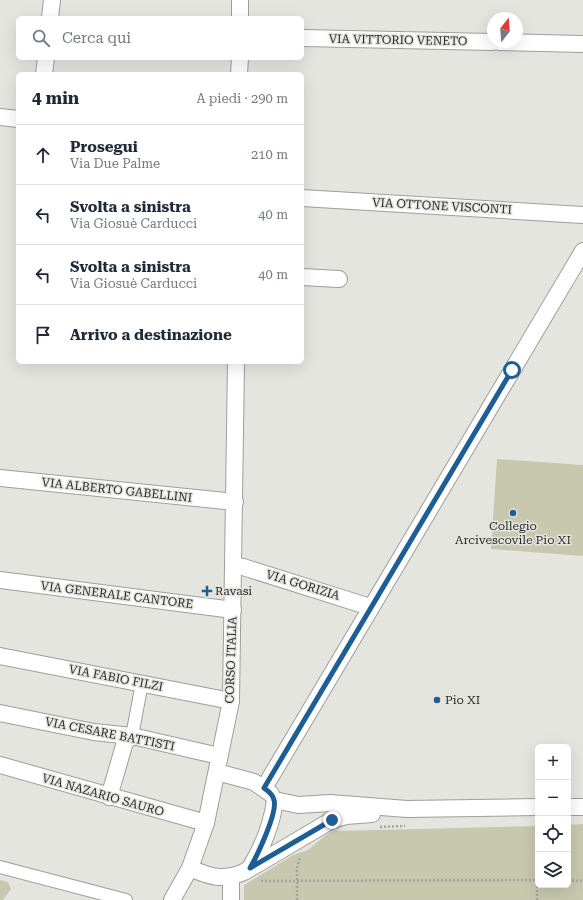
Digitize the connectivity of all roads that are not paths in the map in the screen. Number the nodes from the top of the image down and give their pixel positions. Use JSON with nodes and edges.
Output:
{"nodes":[{"id":1,"x":52,"y":0,"type":"edge"},
{"id":2,"x":240,"y":0,"type":"edge"},
{"id":3,"x":50,"y":16,"type":"edge"},
{"id":4,"x":240,"y":16,"type":"edge"},
{"id":5,"x":304,"y":38,"type":"edge"},
{"id":6,"x":487,"y":42,"type":"edge"},
{"id":7,"x":523,"y":43,"type":"edge"},
{"id":8,"x":583,"y":44,"type":"edge"},
{"id":9,"x":46,"y":60,"type":"edge"},
{"id":10,"x":240,"y":60,"type":"edge"},
{"id":11,"x":44,"y":72,"type":"edge"},
{"id":12,"x":239,"y":72,"type":"edge"},
{"id":13,"x":0,"y":118,"type":"edge"},
{"id":14,"x":16,"y":119,"type":"edge"},
{"id":15,"x":304,"y":198,"type":"edge"},
{"id":16,"x":583,"y":215,"type":"edge"},
{"id":17,"x":583,"y":251,"type":"edge"},
{"id":18,"x":304,"y":277,"type":"edge"},
{"id":19,"x":339,"y":279,"type":"dead end"},
{"id":20,"x":236,"y":364,"type":"edge"},
{"id":21,"x":0,"y":478,"type":"edge"},
{"id":22,"x":235,"y":502,"type":"junction"},
{"id":23,"x":234,"y":566,"type":"junction"},
{"id":24,"x":0,"y":580,"type":"edge"},
{"id":25,"x":370,"y":607,"type":"junction"},
{"id":26,"x":233,"y":610,"type":"junction"},
{"id":27,"x":0,"y":656,"type":"edge"},
{"id":28,"x":142,"y":683,"type":"junction"},
{"id":29,"x":231,"y":701,"type":"junction"},
{"id":30,"x":0,"y":713,"type":"edge"},
{"id":31,"x":132,"y":736,"type":"junction"},
{"id":32,"x":218,"y":764,"type":"junction"},
{"id":33,"x":0,"y":765,"type":"edge"},
{"id":34,"x":264,"y":788,"type":"junction"},
{"id":35,"x":109,"y":797,"type":"junction"},
{"id":36,"x":275,"y":800,"type":"junction"},
{"id":37,"x":583,"y":806,"type":"edge"},
{"id":38,"x":535,"y":807,"type":"edge"},
{"id":39,"x":571,"y":807,"type":"edge"},
{"id":40,"x":407,"y":809,"type":"junction"},
{"id":41,"x":206,"y":823,"type":"junction"},
{"id":42,"x":0,"y":868,"type":"edge"},
{"id":43,"x":190,"y":868,"type":"junction"},
{"id":44,"x":252,"y":874,"type":"junction"},
{"id":45,"x":230,"y":878,"type":"junction"},
{"id":46,"x":126,"y":900,"type":"edge"},
{"id":47,"x":172,"y":900,"type":"edge"},
{"id":48,"x":231,"y":900,"type":"edge"}],
"edges":[{"from":1,"to":3,"type":"street"},
{"from":2,"to":4,"type":"street"},
{"from":5,"to":6,"type":"street","name":"VIA VITTORIO VENETO"},
{"from":7,"to":8,"type":"street"},
{"from":9,"to":11,"type":"street"},
{"from":10,"to":12,"type":"street"},
{"from":13,"to":14,"type":"street"},
{"from":15,"to":16,"type":"street","name":"VIA OTTONE VISCONTI"},
{"from":17,"to":25,"type":"street"},
{"from":18,"to":19,"type":"street"},
{"from":20,"to":22,"type":"street","name":"CORSO ITALIA"},
{"from":21,"to":22,"type":"street","name":"VIA ALBERTO GABELLINI"},
{"from":22,"to":23,"type":"street","name":"CORSO ITALIA"},
{"from":23,"to":25,"type":"street","name":"VIA GORIZIA"},
{"from":23,"to":26,"type":"street","name":"CORSO ITALIA"},
{"from":24,"to":26,"type":"street","name":"VIA GENERALE CANTORE"},
{"from":25,"to":34,"type":"street"},
{"from":26,"to":29,"type":"street","name":"CORSO ITALIA"},
{"from":27,"to":28,"type":"street","name":"VIA FABIO FILZI"},
{"from":28,"to":29,"type":"street","name":"VIA FABIO FILZI"},
{"from":28,"to":31,"type":"street"},
{"from":29,"to":32,"type":"street","name":"CORSO ITALIA"},
{"from":30,"to":31,"type":"street","name":"VIA CESARE BATTISTI"},
{"from":31,"to":32,"type":"street","name":"VIA CESARE BATTISTI"},
{"from":31,"to":35,"type":"street"},
{"from":32,"to":34,"type":"street","name":"VIA CESARE BATTISTI"},
{"from":32,"to":41,"type":"street","name":"CORSO ITALIA"},
{"from":33,"to":35,"type":"street","name":"VIA NAZARIO SAURO"},
{"from":34,"to":36,"type":"street"},
{"from":35,"to":41,"type":"street","name":"VIA NAZARIO SAURO"},
{"from":36,"to":40,"type":"street"},
{"from":36,"to":44,"type":"street"},
{"from":37,"to":39,"type":"street"},
{"from":38,"to":40,"type":"street"},
{"from":40,"to":44,"type":"street"},
{"from":41,"to":43,"type":"street","name":"CORSO ITALIA"},
{"from":42,"to":46,"type":"street"},
{"from":43,"to":45,"type":"street"},
{"from":43,"to":47,"type":"street","name":"CORSO ITALIA"},
{"from":44,"to":45,"type":"street"},
{"from":45,"to":48,"type":"street"}]}
